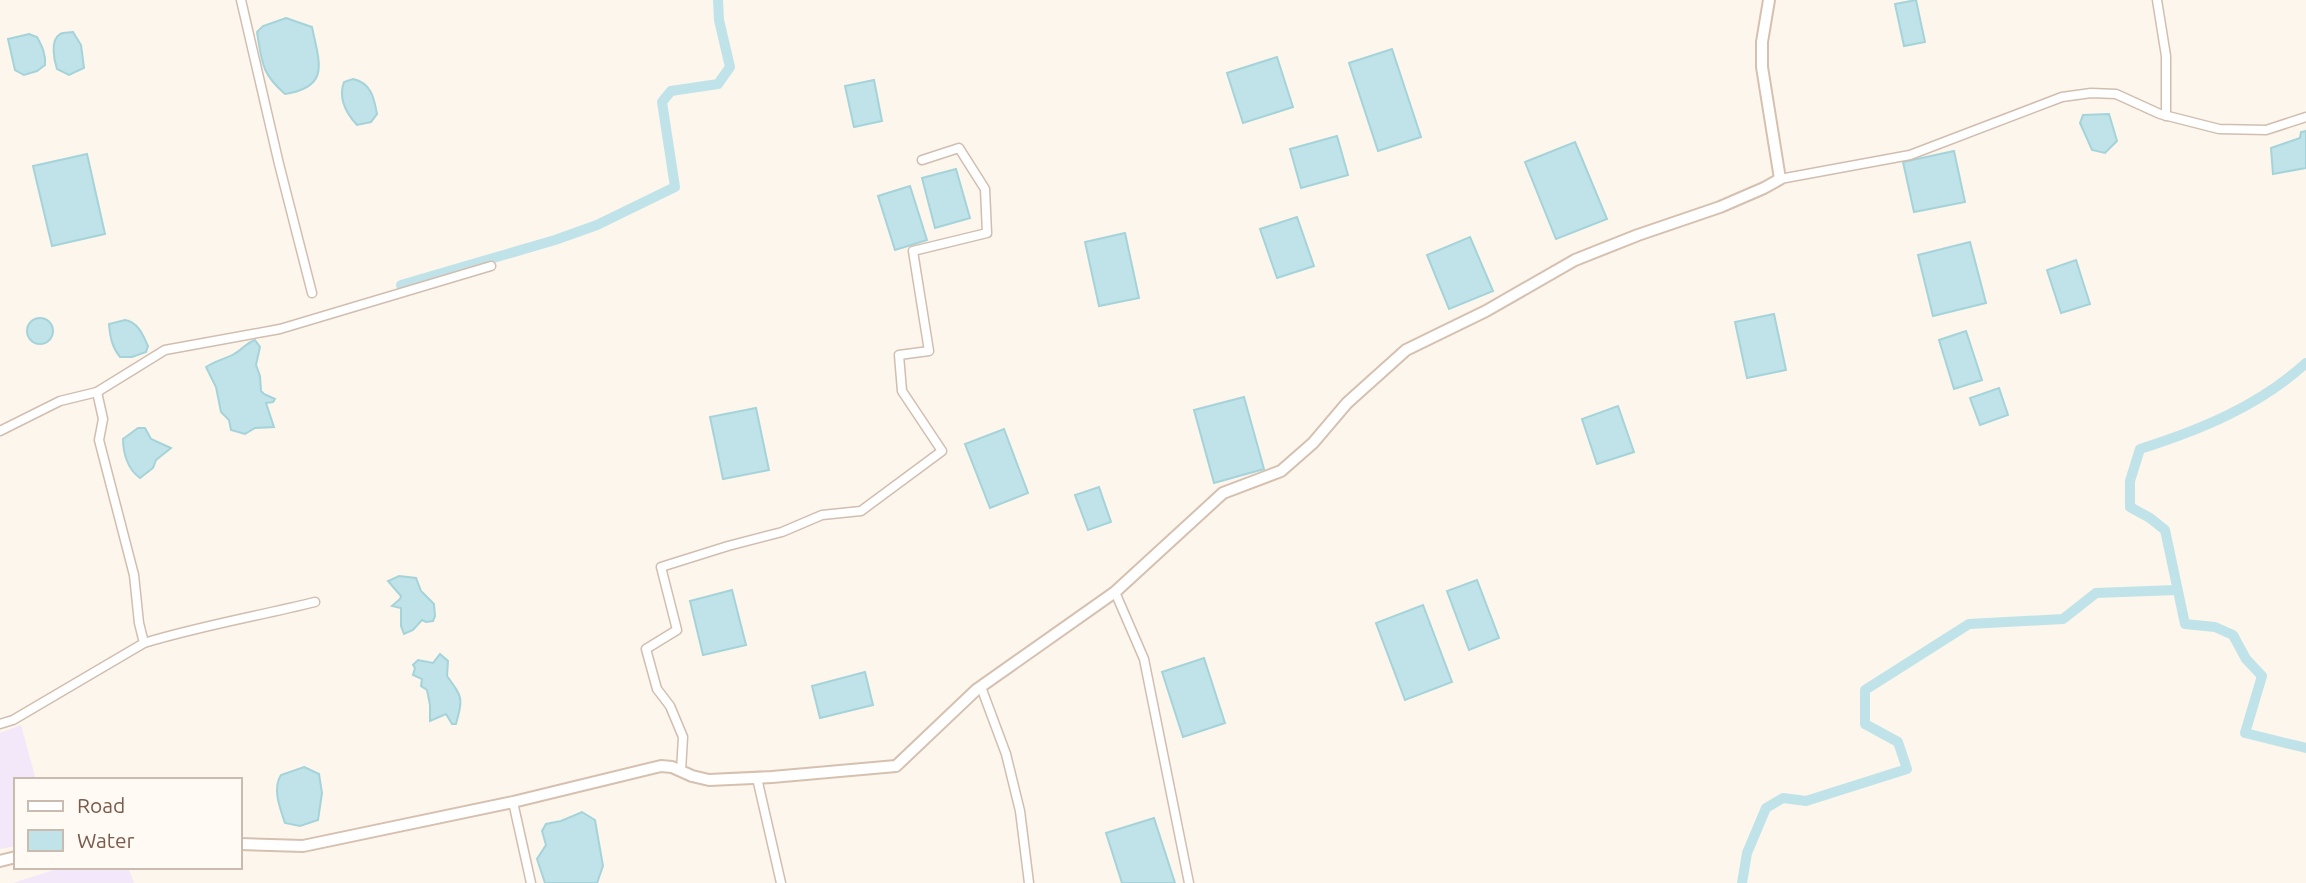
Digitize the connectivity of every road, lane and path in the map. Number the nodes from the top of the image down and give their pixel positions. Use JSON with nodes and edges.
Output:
{"nodes":[{"id":1,"x":241,"y":0,"type":"edge"},
{"id":2,"x":1769,"y":0,"type":"edge"},
{"id":3,"x":2157,"y":0,"type":"edge"},
{"id":4,"x":2166,"y":116,"type":"junction"},
{"id":5,"x":2306,"y":117,"type":"edge"},
{"id":6,"x":922,"y":160,"type":"dead end"},
{"id":7,"x":1780,"y":179,"type":"junction"},
{"id":8,"x":491,"y":265,"type":"dead end"},
{"id":9,"x":312,"y":293,"type":"dead end"},
{"id":10,"x":97,"y":392,"type":"junction"},
{"id":11,"x":0,"y":431,"type":"edge"},
{"id":12,"x":1115,"y":592,"type":"junction"},
{"id":13,"x":315,"y":602,"type":"dead end"},
{"id":14,"x":144,"y":643,"type":"junction"},
{"id":15,"x":981,"y":687,"type":"junction"},
{"id":16,"x":0,"y":724,"type":"edge"},
{"id":17,"x":681,"y":771,"type":"junction"},
{"id":18,"x":757,"y":778,"type":"junction"},
{"id":19,"x":513,"y":802,"type":"junction"},
{"id":20,"x":242,"y":844,"type":"edge"},
{"id":21,"x":531,"y":883,"type":"edge"},
{"id":22,"x":781,"y":883,"type":"edge"},
{"id":23,"x":1029,"y":883,"type":"edge"},
{"id":24,"x":1189,"y":883,"type":"edge"}],
"edges":[{"from":1,"to":9,"type":"street"},
{"from":2,"to":7,"type":"street"},
{"from":3,"to":4,"type":"street"},
{"from":4,"to":5,"type":"street"},
{"from":4,"to":7,"type":"street"},
{"from":6,"to":17,"type":"street"},
{"from":7,"to":12,"type":"street"},
{"from":8,"to":10,"type":"street"},
{"from":10,"to":11,"type":"street"},
{"from":10,"to":14,"type":"street"},
{"from":12,"to":15,"type":"street"},
{"from":12,"to":24,"type":"street"},
{"from":13,"to":14,"type":"street"},
{"from":14,"to":16,"type":"street"},
{"from":15,"to":18,"type":"street"},
{"from":15,"to":23,"type":"street"},
{"from":17,"to":18,"type":"street"},
{"from":17,"to":19,"type":"street"},
{"from":18,"to":22,"type":"street"},
{"from":19,"to":20,"type":"street"},
{"from":19,"to":21,"type":"street"}]}
